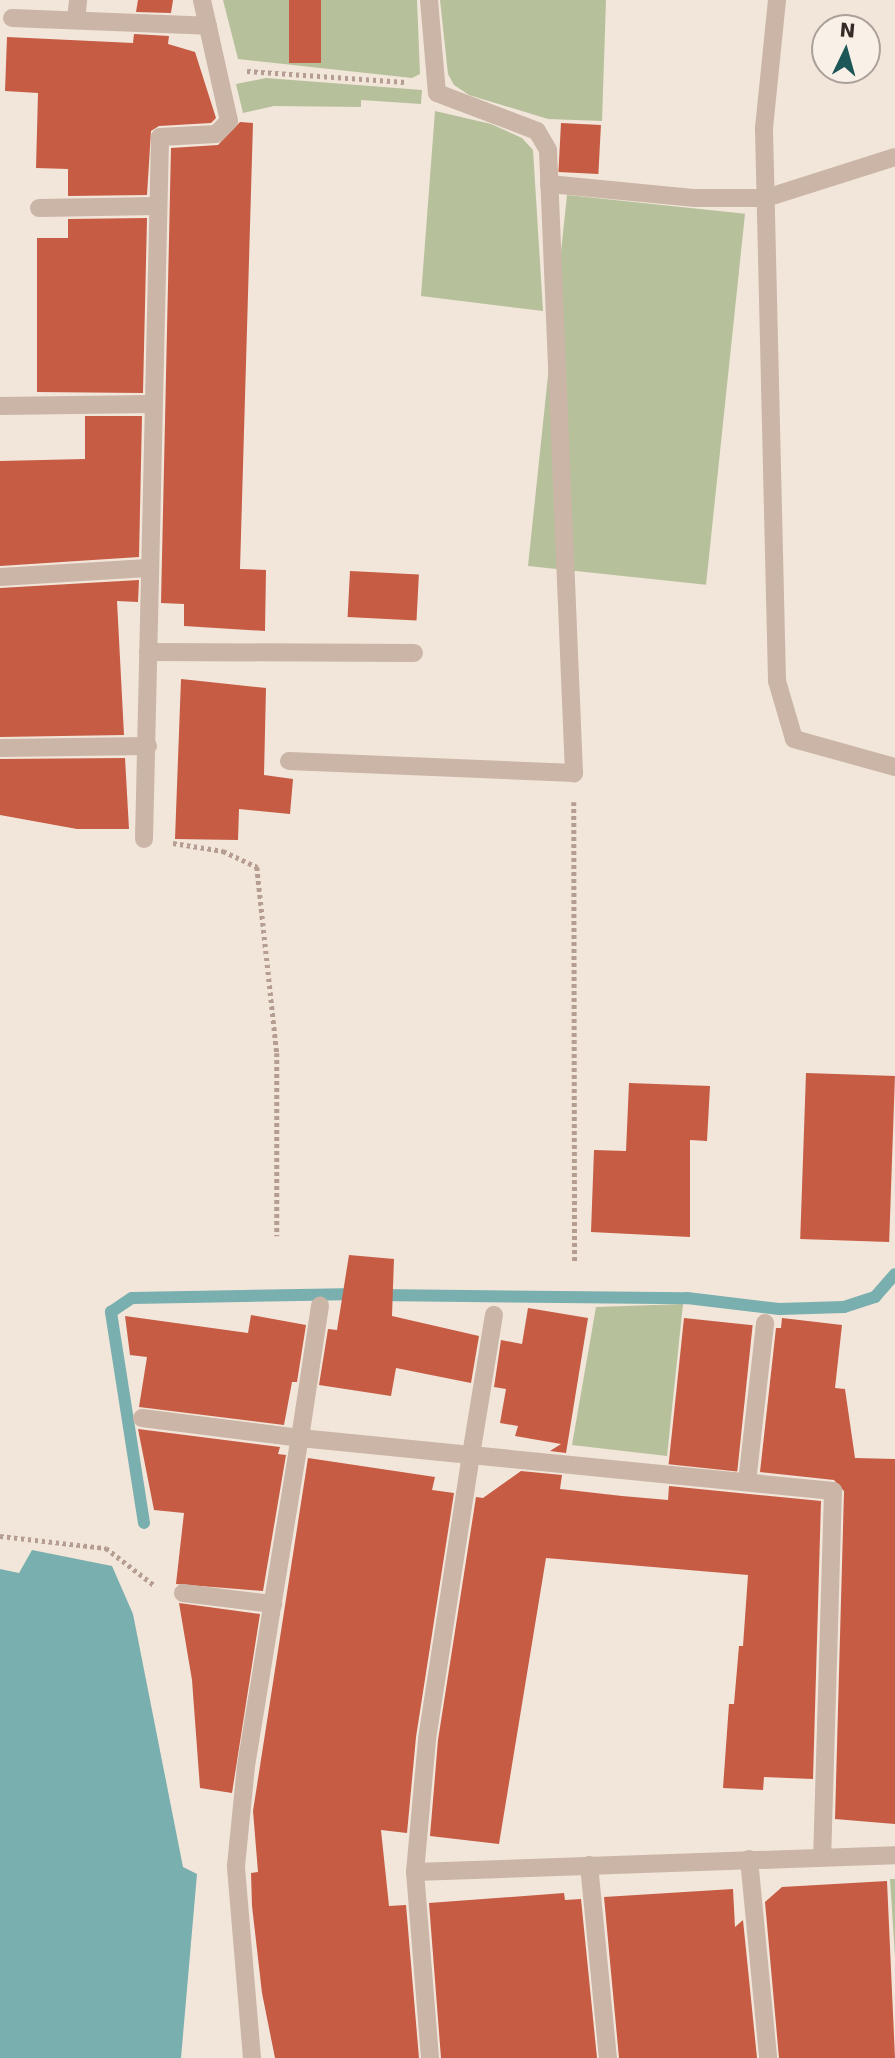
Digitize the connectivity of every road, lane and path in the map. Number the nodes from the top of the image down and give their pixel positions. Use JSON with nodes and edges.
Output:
{"nodes":[{"id":1,"x":78,"y":0,"type":"edge"},
{"id":2,"x":202,"y":0,"type":"edge"},
{"id":3,"x":429,"y":0,"type":"edge"},
{"id":4,"x":777,"y":0,"type":"edge"},
{"id":5,"x":12,"y":18,"type":"dead end"},
{"id":6,"x":76,"y":20,"type":"junction"},
{"id":7,"x":208,"y":26,"type":"junction"},
{"id":8,"x":218,"y":72,"type":"junction"},
{"id":9,"x":437,"y":93,"type":"junction"},
{"id":10,"x":895,"y":157,"type":"edge"},
{"id":11,"x":549,"y":184,"type":"junction"},
{"id":12,"x":766,"y":198,"type":"junction"},
{"id":13,"x":157,"y":206,"type":"junction"},
{"id":14,"x":39,"y":208,"type":"dead end"},
{"id":15,"x":152,"y":404,"type":"junction"},
{"id":16,"x":0,"y":406,"type":"edge"},
{"id":17,"x":148,"y":568,"type":"junction"},
{"id":18,"x":0,"y":576,"type":"edge"},
{"id":19,"x":148,"y":652,"type":"junction"},
{"id":20,"x":414,"y":653,"type":"dead end"},
{"id":21,"x":148,"y":746,"type":"junction"},
{"id":22,"x":0,"y":748,"type":"edge"},
{"id":23,"x":289,"y":761,"type":"dead end"},
{"id":24,"x":895,"y":767,"type":"edge"},
{"id":25,"x":574,"y":773,"type":"junction"},
{"id":26,"x":144,"y":839,"type":"joint"},
{"id":27,"x":277,"y":1236,"type":"dead end"},
{"id":28,"x":575,"y":1261,"type":"dead end"},
{"id":29,"x":320,"y":1305,"type":"dead end"},
{"id":30,"x":494,"y":1315,"type":"dead end"},
{"id":31,"x":765,"y":1323,"type":"dead end"},
{"id":32,"x":142,"y":1418,"type":"dead end"},
{"id":33,"x":300,"y":1438,"type":"junction"},
{"id":34,"x":471,"y":1455,"type":"junction"},
{"id":35,"x":747,"y":1482,"type":"junction"},
{"id":36,"x":0,"y":1536,"type":"edge"},
{"id":37,"x":183,"y":1594,"type":"joint"},
{"id":38,"x":273,"y":1604,"type":"junction"},
{"id":39,"x":895,"y":1855,"type":"edge"},
{"id":40,"x":822,"y":1856,"type":"junction"},
{"id":41,"x":749,"y":1859,"type":"junction"},
{"id":42,"x":589,"y":1865,"type":"junction"},
{"id":43,"x":415,"y":1872,"type":"junction"},
{"id":44,"x":252,"y":2058,"type":"edge"},
{"id":45,"x":430,"y":2058,"type":"edge"},
{"id":46,"x":608,"y":2058,"type":"edge"},
{"id":47,"x":768,"y":2058,"type":"edge"}],
"edges":[{"from":1,"to":6,"type":"street"},
{"from":2,"to":7,"type":"street"},
{"from":3,"to":9,"type":"street"},
{"from":4,"to":12,"type":"street"},
{"from":5,"to":6,"type":"street"},
{"from":6,"to":7,"type":"street"},
{"from":7,"to":8,"type":"street"},
{"from":8,"to":9,"type":"path"},
{"from":8,"to":13,"type":"street"},
{"from":9,"to":11,"type":"street"},
{"from":10,"to":12,"type":"street"},
{"from":11,"to":12,"type":"street"},
{"from":11,"to":25,"type":"street"},
{"from":12,"to":24,"type":"street"},
{"from":13,"to":14,"type":"street"},
{"from":13,"to":15,"type":"street"},
{"from":15,"to":16,"type":"street"},
{"from":15,"to":17,"type":"street"},
{"from":17,"to":18,"type":"street"},
{"from":17,"to":19,"type":"street"},
{"from":19,"to":20,"type":"street"},
{"from":19,"to":21,"type":"street"},
{"from":21,"to":22,"type":"street"},
{"from":21,"to":26,"type":"street"},
{"from":23,"to":25,"type":"street"},
{"from":25,"to":28,"type":"path"},
{"from":26,"to":27,"type":"path"},
{"from":29,"to":33,"type":"street"},
{"from":30,"to":34,"type":"street"},
{"from":31,"to":35,"type":"street"},
{"from":32,"to":33,"type":"street"},
{"from":33,"to":34,"type":"street"},
{"from":33,"to":38,"type":"street"},
{"from":34,"to":35,"type":"street"},
{"from":34,"to":43,"type":"street"},
{"from":35,"to":40,"type":"street"},
{"from":36,"to":37,"type":"path"},
{"from":37,"to":38,"type":"street"},
{"from":38,"to":44,"type":"street"},
{"from":39,"to":40,"type":"street"},
{"from":40,"to":41,"type":"street"},
{"from":41,"to":42,"type":"street"},
{"from":41,"to":47,"type":"street"},
{"from":42,"to":43,"type":"street"},
{"from":42,"to":46,"type":"street"},
{"from":43,"to":45,"type":"street"}]}
